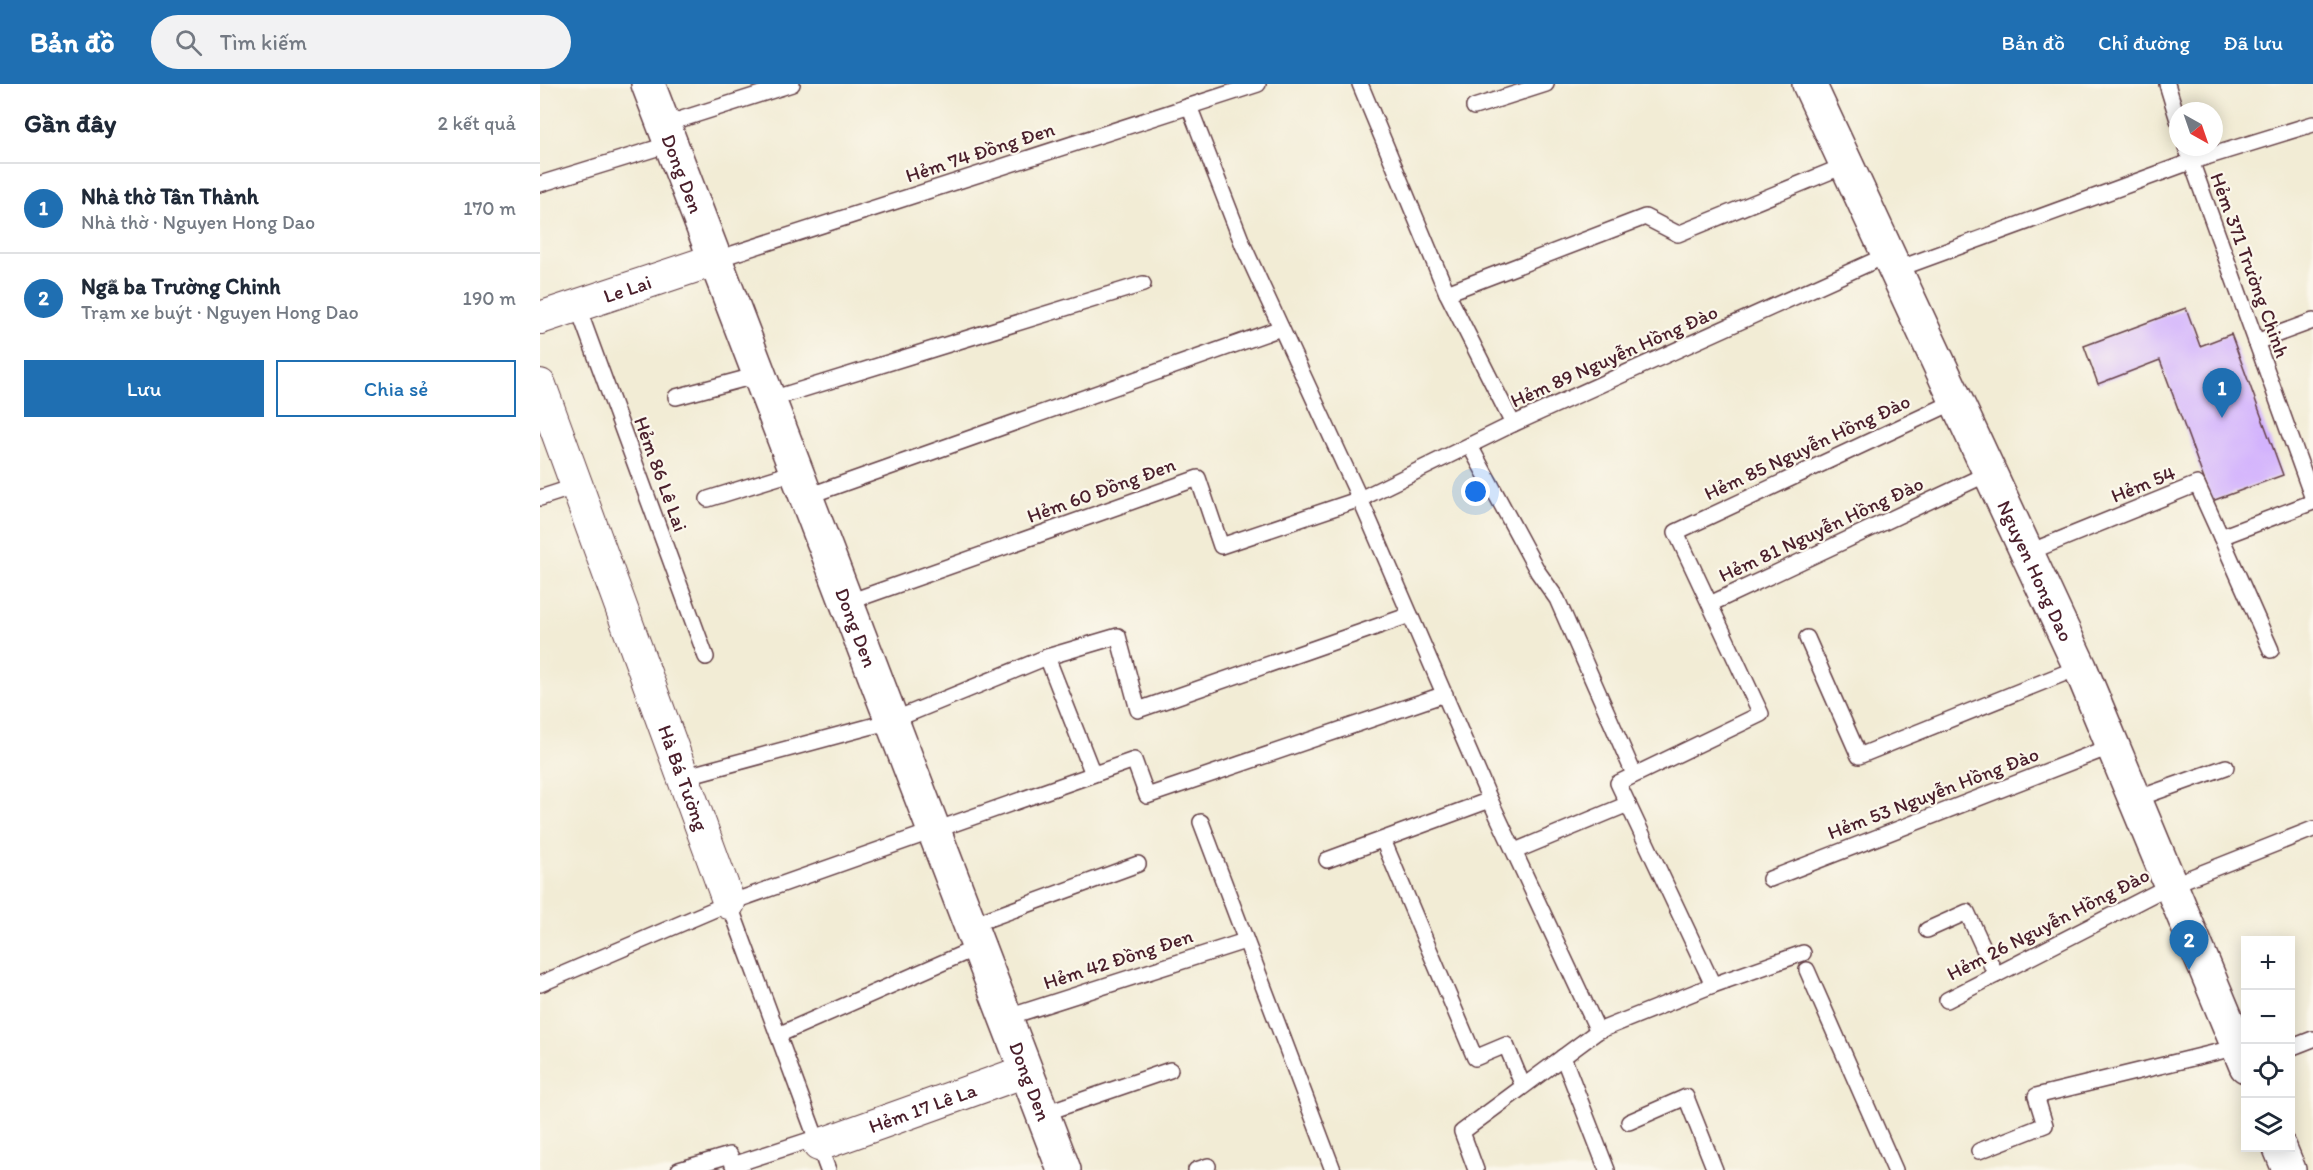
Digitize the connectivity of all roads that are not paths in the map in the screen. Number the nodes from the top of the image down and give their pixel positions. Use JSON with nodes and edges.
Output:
{"nodes":[{"id":1,"x":648,"y":84,"type":"edge"},
{"id":2,"x":792,"y":84,"type":"edge"},
{"id":3,"x":1258,"y":84,"type":"edge"},
{"id":4,"x":1360,"y":84,"type":"edge"},
{"id":5,"x":1546,"y":84,"type":"edge"},
{"id":6,"x":1809,"y":84,"type":"edge"},
{"id":7,"x":2167,"y":84,"type":"edge"},
{"id":8,"x":2172,"y":102,"type":"edge"},
{"id":9,"x":1189,"y":106,"type":"junction"},
{"id":10,"x":1474,"y":107,"type":"dead end"},
{"id":11,"x":2313,"y":124,"type":"edge"},
{"id":12,"x":667,"y":135,"type":"junction"},
{"id":13,"x":2223,"y":146,"type":"edge"},
{"id":14,"x":2182,"y":156,"type":"edge"},
{"id":15,"x":2189,"y":156,"type":"edge"},
{"id":16,"x":1846,"y":165,"type":"junction"},
{"id":17,"x":540,"y":184,"type":"edge"},
{"id":18,"x":714,"y":260,"type":"junction"},
{"id":19,"x":1891,"y":262,"type":"junction"},
{"id":20,"x":1143,"y":284,"type":"dead end"},
{"id":21,"x":1447,"y":293,"type":"junction"},
{"id":22,"x":577,"y":305,"type":"junction"},
{"id":23,"x":540,"y":318,"type":"edge"},
{"id":24,"x":2313,"y":321,"type":"edge"},
{"id":25,"x":1281,"y":328,"type":"junction"},
{"id":26,"x":2256,"y":342,"type":"junction"},
{"id":27,"x":540,"y":385,"type":"edge"},
{"id":28,"x":763,"y":387,"type":"junction"},
{"id":29,"x":676,"y":397,"type":"dead end"},
{"id":30,"x":1956,"y":400,"type":"junction"},
{"id":31,"x":1513,"y":424,"type":"junction"},
{"id":32,"x":1470,"y":446,"type":"junction"},
{"id":33,"x":2306,"y":457,"type":"edge"},
{"id":34,"x":1989,"y":473,"type":"junction"},
{"id":35,"x":800,"y":484,"type":"junction"},
{"id":36,"x":577,"y":486,"type":"junction"},
{"id":37,"x":540,"y":498,"type":"edge"},
{"id":38,"x":708,"y":499,"type":"dead end"},
{"id":39,"x":1360,"y":499,"type":"junction"},
{"id":40,"x":2313,"y":500,"type":"edge"},
{"id":41,"x":1676,"y":531,"type":"joint"},
{"id":42,"x":2221,"y":537,"type":"junction"},
{"id":43,"x":2027,"y":553,"type":"junction"},
{"id":44,"x":846,"y":603,"type":"junction"},
{"id":45,"x":1710,"y":604,"type":"junction"},
{"id":46,"x":1410,"y":615,"type":"junction"},
{"id":47,"x":1807,"y":638,"type":"dead end"},
{"id":48,"x":2271,"y":650,"type":"dead end"},
{"id":49,"x":706,"y":657,"type":"dead end"},
{"id":50,"x":1047,"y":657,"type":"junction"},
{"id":51,"x":2080,"y":667,"type":"junction"},
{"id":52,"x":1445,"y":694,"type":"junction"},
{"id":53,"x":891,"y":722,"type":"junction"},
{"id":54,"x":2112,"y":746,"type":"junction"},
{"id":55,"x":2226,"y":767,"type":"dead end"},
{"id":56,"x":1093,"y":774,"type":"junction"},
{"id":57,"x":1634,"y":774,"type":"junction"},
{"id":58,"x":683,"y":777,"type":"junction"},
{"id":59,"x":1490,"y":800,"type":"junction"},
{"id":60,"x":2133,"y":800,"type":"junction"},
{"id":61,"x":1628,"y":804,"type":"junction"},
{"id":62,"x":1201,"y":822,"type":"dead end"},
{"id":63,"x":2313,"y":829,"type":"edge"},
{"id":64,"x":933,"y":830,"type":"junction"},
{"id":65,"x":1383,"y":840,"type":"junction"},
{"id":66,"x":1515,"y":851,"type":"junction"},
{"id":67,"x":1327,"y":860,"type":"dead end"},
{"id":68,"x":1138,"y":864,"type":"dead end"},
{"id":69,"x":1770,"y":879,"type":"dead end"},
{"id":70,"x":2169,"y":886,"type":"junction"},
{"id":71,"x":729,"y":903,"type":"junction"},
{"id":72,"x":1927,"y":930,"type":"dead end"},
{"id":73,"x":974,"y":936,"type":"junction"},
{"id":74,"x":1245,"y":941,"type":"junction"},
{"id":75,"x":1803,"y":953,"type":"dead end"},
{"id":76,"x":1807,"y":970,"type":"dead end"},
{"id":77,"x":1996,"y":975,"type":"junction"},
{"id":78,"x":540,"y":984,"type":"edge"},
{"id":79,"x":1713,"y":985,"type":"junction"},
{"id":80,"x":1947,"y":1000,"type":"dead end"},
{"id":81,"x":1005,"y":1018,"type":"junction"},
{"id":82,"x":1598,"y":1031,"type":"junction"},
{"id":83,"x":778,"y":1035,"type":"junction"},
{"id":84,"x":2313,"y":1039,"type":"edge"},
{"id":85,"x":2295,"y":1046,"type":"edge"},
{"id":86,"x":2241,"y":1056,"type":"edge"},
{"id":87,"x":1563,"y":1057,"type":"junction"},
{"id":88,"x":2241,"y":1061,"type":"edge"},
{"id":89,"x":1170,"y":1070,"type":"dead end"},
{"id":90,"x":1026,"y":1071,"type":"junction"},
{"id":91,"x":1523,"y":1086,"type":"junction"},
{"id":92,"x":1042,"y":1114,"type":"junction"},
{"id":93,"x":1629,"y":1122,"type":"dead end"},
{"id":94,"x":821,"y":1151,"type":"edge"},
{"id":95,"x":1979,"y":1151,"type":"dead end"},
{"id":96,"x":2282,"y":1152,"type":"edge"},
{"id":97,"x":734,"y":1167,"type":"edge"},
{"id":98,"x":679,"y":1170,"type":"edge"},
{"id":99,"x":1064,"y":1170,"type":"edge"},
{"id":100,"x":1334,"y":1170,"type":"edge"},
{"id":101,"x":1476,"y":1170,"type":"edge"},
{"id":102,"x":1607,"y":1170,"type":"edge"},
{"id":103,"x":1715,"y":1170,"type":"edge"},
{"id":104,"x":1895,"y":1170,"type":"edge"},
{"id":105,"x":2289,"y":1170,"type":"edge"}],
"edges":[{"from":1,"to":12,"type":"street","name":"Dong Den"},
{"from":2,"to":12,"type":"lane"},
{"from":3,"to":9,"type":"lane","name":"Hẻm 74 Đồng Đen"},
{"from":4,"to":21,"type":"lane"},
{"from":5,"to":10,"type":"lane"},
{"from":6,"to":16,"type":"street","name":"Nguyen Hong Dao"},
{"from":7,"to":8,"type":"lane"},
{"from":9,"to":18,"type":"lane","name":"Hẻm 74 Đồng Đen"},
{"from":9,"to":25,"type":"lane"},
{"from":11,"to":13,"type":"lane","name":"Hẻm 89 Nguyễn Hồng Đào"},
{"from":12,"to":17,"type":"lane"},
{"from":12,"to":18,"type":"street","name":"Dong Den"},
{"from":14,"to":19,"type":"lane","name":"Hẻm 89 Nguyễn Hồng Đào"},
{"from":15,"to":26,"type":"lane","name":"Hẻm 371 Trường Chinh"},
{"from":16,"to":19,"type":"street","name":"Nguyen Hong Dao"},
{"from":16,"to":21,"type":"lane"},
{"from":18,"to":22,"type":"street","name":"Le Lai"},
{"from":18,"to":28,"type":"street","name":"Dong Den"},
{"from":19,"to":30,"type":"street","name":"Nguyen Hong Dao"},
{"from":19,"to":31,"type":"lane","name":"Hẻm 89 Nguyễn Hồng Đào"},
{"from":20,"to":28,"type":"lane"},
{"from":21,"to":31,"type":"lane"},
{"from":22,"to":23,"type":"street","name":"Le Lai"},
{"from":22,"to":49,"type":"lane","name":"Hẻm 86 Lê Lai"},
{"from":24,"to":26,"type":"lane"},
{"from":25,"to":35,"type":"lane"},
{"from":25,"to":39,"type":"lane"},
{"from":26,"to":33,"type":"lane","name":"Hẻm 371 Trường Chinh"},
{"from":27,"to":36,"type":"street","name":"Hà Bá Tường"},
{"from":28,"to":29,"type":"lane"},
{"from":28,"to":35,"type":"street","name":"Dong Den"},
{"from":30,"to":34,"type":"street","name":"Nguyen Hong Dao"},
{"from":30,"to":41,"type":"lane","name":"Hẻm 85 Nguyễn Hồng Đào"},
{"from":31,"to":32,"type":"lane","name":"Hẻm 89 Nguyễn Hồng Đào"},
{"from":32,"to":39,"type":"lane","name":"Hẻm 89 Nguyễn Hồng Đào"},
{"from":32,"to":57,"type":"lane"},
{"from":33,"to":40,"type":"lane","name":"Hẻm 371 Trường Chinh"},
{"from":34,"to":43,"type":"street","name":"Nguyen Hong Dao"},
{"from":34,"to":45,"type":"lane","name":"Hẻm 81 Nguyễn Hồng Đào"},
{"from":35,"to":38,"type":"lane"},
{"from":35,"to":44,"type":"street","name":"Dong Den"},
{"from":36,"to":37,"type":"lane"},
{"from":36,"to":58,"type":"street","name":"Hà Bá Tường"},
{"from":39,"to":44,"type":"lane","name":"Hẻm 60 Đồng Đen"},
{"from":39,"to":46,"type":"lane"},
{"from":40,"to":42,"type":"lane"},
{"from":41,"to":45,"type":"lane","name":"Hẻm 81 Nguyễn Hồng Đào"},
{"from":42,"to":43,"type":"lane","name":"Hẻm 54"},
{"from":42,"to":48,"type":"lane"},
{"from":43,"to":51,"type":"street","name":"Nguyen Hong Dao"},
{"from":44,"to":53,"type":"street","name":"Dong Den"},
{"from":45,"to":57,"type":"lane"},
{"from":46,"to":50,"type":"lane"},
{"from":46,"to":52,"type":"lane"},
{"from":47,"to":51,"type":"lane"},
{"from":50,"to":53,"type":"lane"},
{"from":50,"to":56,"type":"lane"},
{"from":51,"to":54,"type":"street","name":"Nguyen Hong Dao"},
{"from":52,"to":56,"type":"lane"},
{"from":52,"to":59,"type":"lane"},
{"from":53,"to":58,"type":"lane"},
{"from":53,"to":64,"type":"street","name":"Dong Den"},
{"from":54,"to":60,"type":"street","name":"Nguyen Hong Dao"},
{"from":54,"to":69,"type":"lane","name":"Hẻm 53 Nguyễn Hồng Đào"},
{"from":55,"to":60,"type":"lane"},
{"from":56,"to":64,"type":"lane"},
{"from":57,"to":61,"type":"lane"},
{"from":58,"to":71,"type":"street","name":"Hà Bá Tường"},
{"from":59,"to":65,"type":"lane"},
{"from":59,"to":66,"type":"lane"},
{"from":60,"to":70,"type":"street","name":"Nguyen Hong Dao"},
{"from":61,"to":66,"type":"lane"},
{"from":61,"to":79,"type":"lane"},
{"from":62,"to":74,"type":"lane"},
{"from":63,"to":70,"type":"lane","name":"Hẻm 26 Nguyễn Hồng Đào"},
{"from":64,"to":71,"type":"lane"},
{"from":64,"to":73,"type":"street","name":"Dong Den"},
{"from":65,"to":67,"type":"lane"},
{"from":65,"to":91,"type":"lane"},
{"from":66,"to":82,"type":"lane"},
{"from":68,"to":73,"type":"lane"},
{"from":70,"to":77,"type":"lane","name":"Hẻm 26 Nguyễn Hồng Đào"},
{"from":70,"to":86,"type":"street","name":"Nguyen Hong Dao"},
{"from":71,"to":78,"type":"lane"},
{"from":71,"to":83,"type":"lane","name":"Hà Bá Tường"},
{"from":72,"to":77,"type":"lane"},
{"from":73,"to":81,"type":"street","name":"Dong Den"},
{"from":73,"to":83,"type":"lane"},
{"from":74,"to":81,"type":"lane","name":"Hẻm 42 Đồng Đen"},
{"from":74,"to":100,"type":"lane"},
{"from":75,"to":79,"type":"lane"},
{"from":76,"to":104,"type":"lane"},
{"from":77,"to":80,"type":"lane","name":"Hẻm 26 Nguyễn Hồng Đào"},
{"from":79,"to":82,"type":"lane"},
{"from":81,"to":90,"type":"street","name":"Dong Den"},
{"from":82,"to":87,"type":"lane"},
{"from":83,"to":94,"type":"lane","name":"Hà Bá Tường"},
{"from":84,"to":85,"type":"lane"},
{"from":87,"to":91,"type":"lane"},
{"from":87,"to":102,"type":"lane"},
{"from":88,"to":95,"type":"lane"},
{"from":89,"to":92,"type":"lane"},
{"from":90,"to":92,"type":"street","name":"Dong Den"},
{"from":90,"to":94,"type":"street","name":"Hẻm 17 Lê La"},
{"from":91,"to":101,"type":"lane"},
{"from":92,"to":99,"type":"street","name":"Dong Den"},
{"from":93,"to":103,"type":"lane"},
{"from":94,"to":97,"type":"lane"},
{"from":96,"to":105,"type":"street"},
{"from":97,"to":98,"type":"lane"}]}
